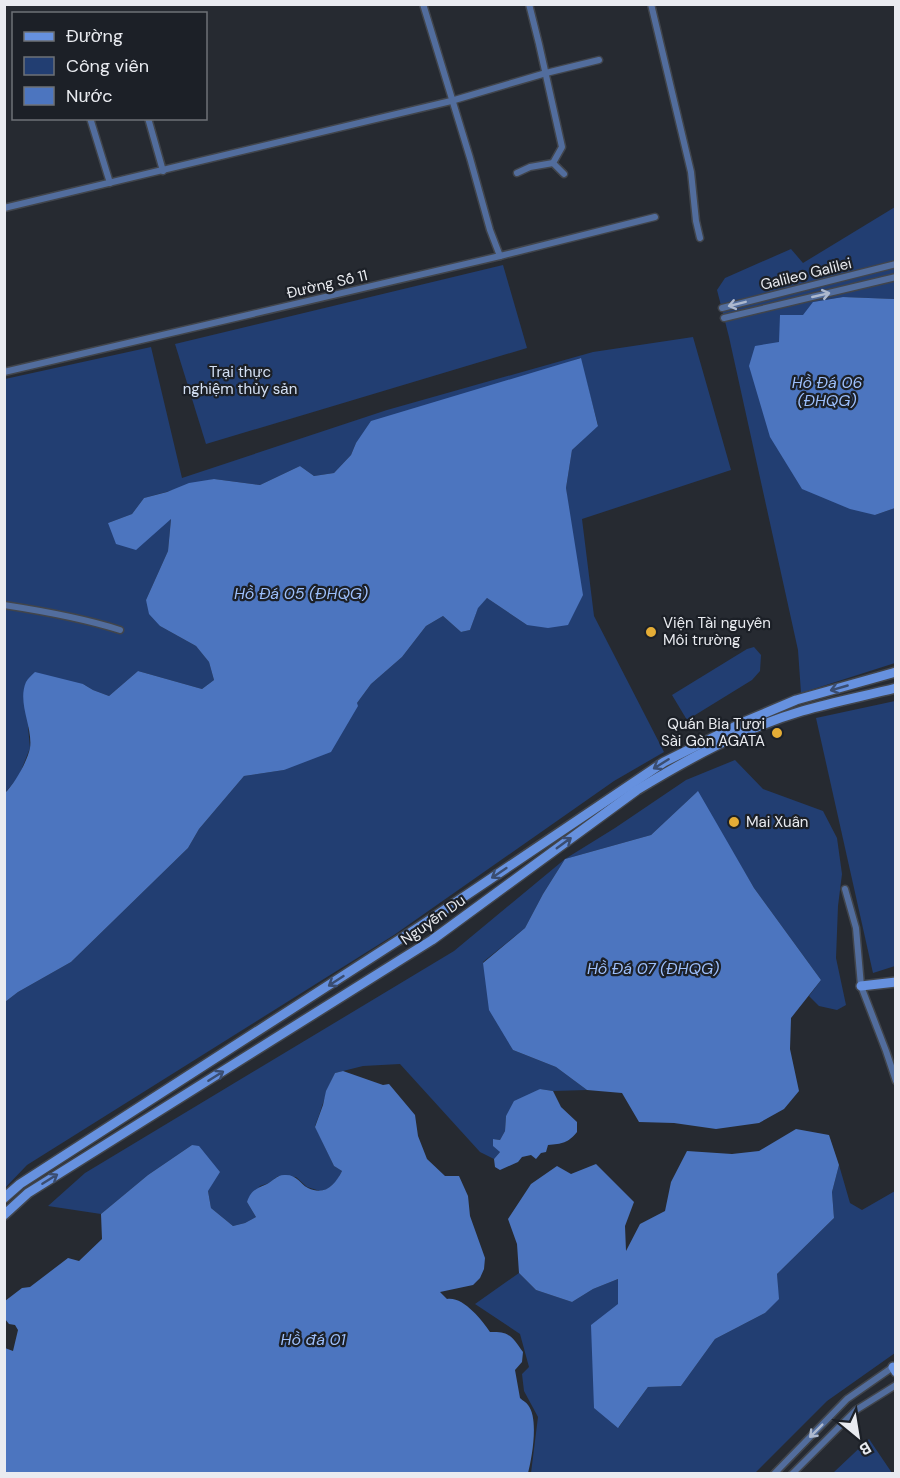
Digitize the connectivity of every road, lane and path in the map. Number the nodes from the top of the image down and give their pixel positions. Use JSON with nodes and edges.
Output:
{"nodes":[{"id":1,"x":423,"y":4,"type":"edge"},
{"id":2,"x":529,"y":4,"type":"edge"},
{"id":3,"x":651,"y":4,"type":"edge"},
{"id":4,"x":599,"y":60,"type":"dead end"},
{"id":5,"x":546,"y":74,"type":"junction"},
{"id":6,"x":451,"y":100,"type":"junction"},
{"id":7,"x":91,"y":120,"type":"edge"},
{"id":8,"x":149,"y":120,"type":"edge"},
{"id":9,"x":553,"y":163,"type":"junction"},
{"id":10,"x":164,"y":171,"type":"junction"},
{"id":11,"x":517,"y":173,"type":"dead end"},
{"id":12,"x":564,"y":174,"type":"dead end"},
{"id":13,"x":110,"y":183,"type":"junction"},
{"id":14,"x":4,"y":208,"type":"edge"},
{"id":15,"x":655,"y":218,"type":"dead end"},
{"id":16,"x":700,"y":238,"type":"dead end"},
{"id":17,"x":500,"y":256,"type":"junction"},
{"id":18,"x":896,"y":264,"type":"edge"},
{"id":19,"x":896,"y":277,"type":"edge"},
{"id":20,"x":722,"y":308,"type":"dead end"},
{"id":21,"x":724,"y":318,"type":"dead end"},
{"id":22,"x":4,"y":372,"type":"edge"},
{"id":23,"x":4,"y":605,"type":"edge"},
{"id":24,"x":120,"y":630,"type":"dead end"},
{"id":25,"x":896,"y":672,"type":"edge"},
{"id":26,"x":896,"y":688,"type":"edge"},
{"id":27,"x":799,"y":699,"type":"junction"},
{"id":28,"x":801,"y":711,"type":"junction"},
{"id":29,"x":845,"y":889,"type":"dead end"},
{"id":30,"x":896,"y":982,"type":"edge"},
{"id":31,"x":861,"y":986,"type":"junction"},
{"id":32,"x":896,"y":1082,"type":"edge"},
{"id":33,"x":20,"y":1184,"type":"junction"},
{"id":34,"x":28,"y":1193,"type":"junction"},
{"id":35,"x":4,"y":1198,"type":"edge"},
{"id":36,"x":4,"y":1215,"type":"edge"},
{"id":37,"x":894,"y":1369,"type":"edge"},
{"id":38,"x":896,"y":1385,"type":"edge"},
{"id":39,"x":774,"y":1473,"type":"edge"},
{"id":40,"x":792,"y":1473,"type":"edge"}],
"edges":[{"from":1,"to":6,"type":"street"},
{"from":2,"to":5,"type":"street"},
{"from":3,"to":16,"type":"street"},
{"from":4,"to":5,"type":"street"},
{"from":5,"to":6,"type":"street"},
{"from":5,"to":9,"type":"street"},
{"from":6,"to":10,"type":"street"},
{"from":6,"to":17,"type":"street"},
{"from":7,"to":13,"type":"street"},
{"from":8,"to":10,"type":"street"},
{"from":9,"to":11,"type":"street"},
{"from":9,"to":12,"type":"street"},
{"from":10,"to":13,"type":"street"},
{"from":13,"to":14,"type":"street"},
{"from":15,"to":17,"type":"street","name":"Đường Số 11"},
{"from":17,"to":22,"type":"street","name":"Đường Số 11"},
{"from":18,"to":20,"type":"street","name":"Galileo Galilei","one_way":true},
{"from":21,"to":19,"type":"street","name":"Galileo Galilei","one_way":true},
{"from":23,"to":24,"type":"street"},
{"from":25,"to":27,"type":"street","name":"Nguyễn Du","one_way":true},
{"from":26,"to":28,"type":"street","name":"Nguyễn Du"},
{"from":27,"to":28,"type":"street"},
{"from":27,"to":33,"type":"street","name":"Nguyễn Du","one_way":true},
{"from":34,"to":28,"type":"street","name":"Nguyễn Du","one_way":true},
{"from":29,"to":31,"type":"street"},
{"from":30,"to":31,"type":"street"},
{"from":31,"to":32,"type":"street"},
{"from":33,"to":34,"type":"street"},
{"from":33,"to":35,"type":"street","name":"Nguyễn Du"},
{"from":34,"to":36,"type":"street","name":"Nguyễn Du"},
{"from":37,"to":39,"type":"street","one_way":true},
{"from":38,"to":40,"type":"street"}]}
